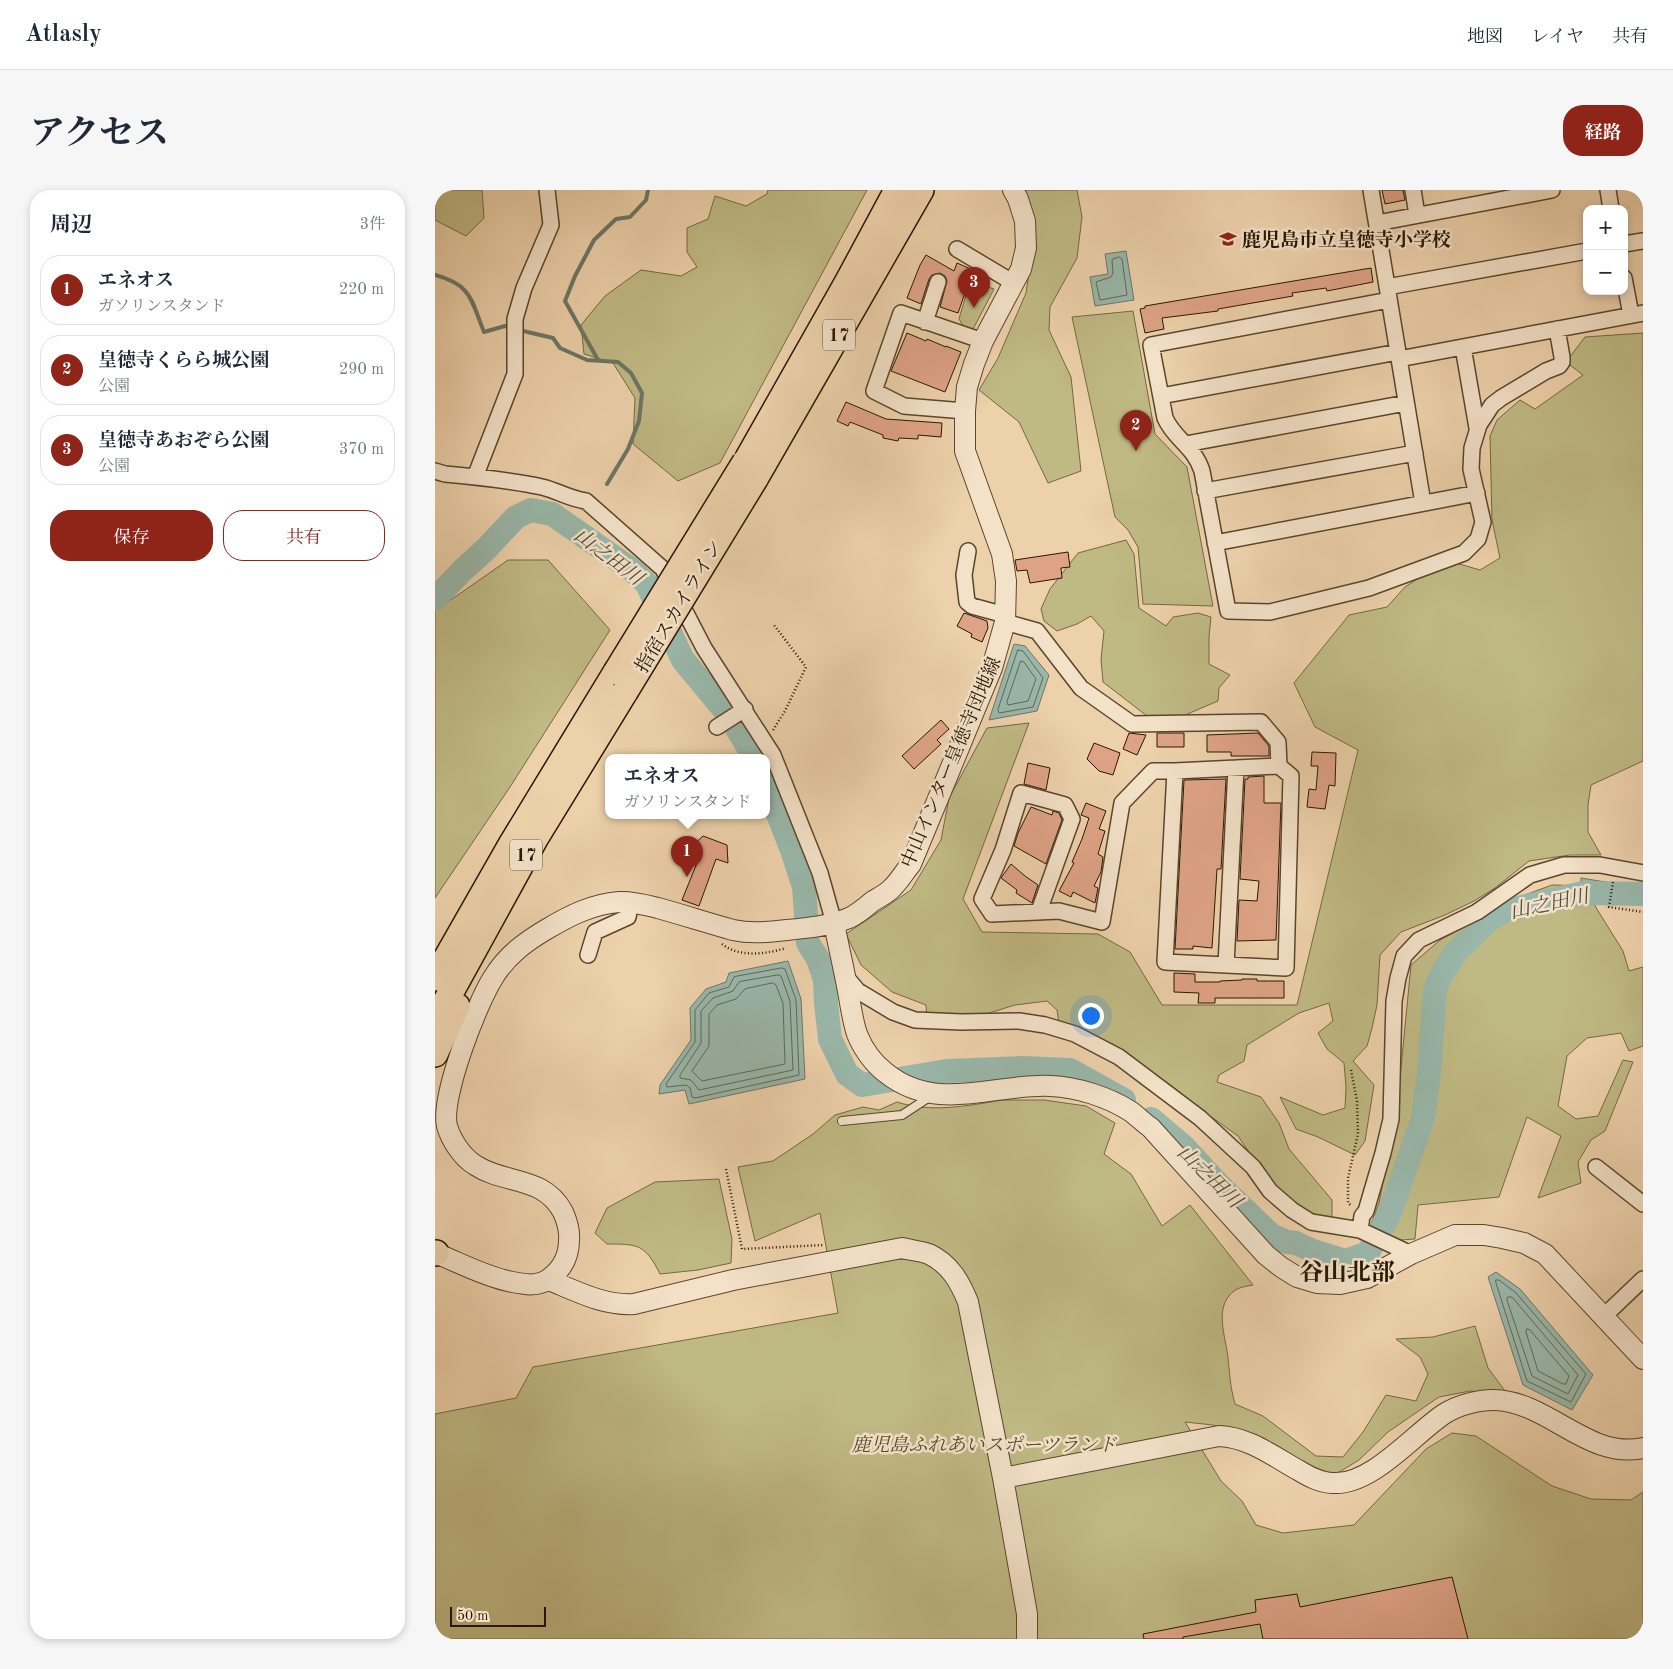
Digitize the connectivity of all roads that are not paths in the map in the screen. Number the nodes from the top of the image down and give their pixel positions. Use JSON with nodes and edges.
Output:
{"nodes":[{"id":1,"x":547,"y":190,"type":"edge"},
{"id":2,"x":897,"y":190,"type":"edge"},
{"id":3,"x":921,"y":190,"type":"edge"},
{"id":4,"x":1013,"y":190,"type":"edge"},
{"id":5,"x":1371,"y":190,"type":"edge"},
{"id":6,"x":1413,"y":190,"type":"edge"},
{"id":7,"x":1552,"y":190,"type":"edge"},
{"id":8,"x":1608,"y":190,"type":"edge"},
{"id":9,"x":1610,"y":205,"type":"edge"},
{"id":10,"x":1417,"y":215,"type":"junction"},
{"id":11,"x":1377,"y":222,"type":"junction"},
{"id":12,"x":1643,"y":241,"type":"edge"},
{"id":13,"x":1628,"y":243,"type":"edge"},
{"id":14,"x":957,"y":248,"type":"dead end"},
{"id":15,"x":1583,"y":252,"type":"edge"},
{"id":16,"x":938,"y":282,"type":"dead end"},
{"id":17,"x":1014,"y":283,"type":"junction"},
{"id":18,"x":1628,"y":289,"type":"edge"},
{"id":19,"x":1388,"y":294,"type":"junction"},
{"id":20,"x":1637,"y":314,"type":"edge"},
{"id":21,"x":925,"y":322,"type":"junction"},
{"id":22,"x":1557,"y":329,"type":"junction"},
{"id":23,"x":983,"y":341,"type":"junction"},
{"id":24,"x":1463,"y":347,"type":"junction"},
{"id":25,"x":1399,"y":355,"type":"junction"},
{"id":26,"x":1161,"y":396,"type":"junction"},
{"id":27,"x":1407,"y":402,"type":"junction"},
{"id":28,"x":965,"y":411,"type":"junction"},
{"id":29,"x":1477,"y":428,"type":"junction"},
{"id":30,"x":1186,"y":444,"type":"junction"},
{"id":31,"x":1415,"y":453,"type":"junction"},
{"id":32,"x":750,"y":470,"type":"junction"},
{"id":33,"x":435,"y":471,"type":"edge"},
{"id":34,"x":475,"y":477,"type":"junction"},
{"id":35,"x":1205,"y":490,"type":"junction"},
{"id":36,"x":1477,"y":493,"type":"junction"},
{"id":37,"x":1423,"y":503,"type":"junction"},
{"id":38,"x":1215,"y":543,"type":"junction"},
{"id":39,"x":969,"y":551,"type":"dead end"},
{"id":40,"x":1005,"y":618,"type":"junction"},
{"id":41,"x":745,"y":709,"type":"junction"},
{"id":42,"x":717,"y":727,"type":"dead end"},
{"id":43,"x":1279,"y":766,"type":"junction"},
{"id":44,"x":1236,"y":768,"type":"junction"},
{"id":45,"x":1175,"y":771,"type":"junction"},
{"id":46,"x":524,"y":841,"type":"junction"},
{"id":47,"x":1643,"y":874,"type":"edge"},
{"id":48,"x":631,"y":903,"type":"junction"},
{"id":49,"x":1039,"y":911,"type":"junction"},
{"id":50,"x":828,"y":925,"type":"junction"},
{"id":51,"x":435,"y":946,"type":"edge"},
{"id":52,"x":588,"y":955,"type":"dead end"},
{"id":53,"x":1226,"y":965,"type":"junction"},
{"id":54,"x":846,"y":977,"type":"junction"},
{"id":55,"x":435,"y":978,"type":"edge"},
{"id":56,"x":435,"y":1021,"type":"edge"},
{"id":57,"x":435,"y":1054,"type":"edge"},
{"id":58,"x":928,"y":1093,"type":"junction"},
{"id":59,"x":842,"y":1121,"type":"dead end"},
{"id":60,"x":1595,"y":1166,"type":"dead end"},
{"id":61,"x":1643,"y":1204,"type":"edge"},
{"id":62,"x":1364,"y":1226,"type":"junction"},
{"id":63,"x":1403,"y":1250,"type":"junction"},
{"id":64,"x":435,"y":1253,"type":"edge"},
{"id":65,"x":1643,"y":1279,"type":"edge"},
{"id":66,"x":549,"y":1280,"type":"junction"},
{"id":67,"x":1603,"y":1318,"type":"junction"},
{"id":68,"x":1643,"y":1360,"type":"edge"},
{"id":69,"x":1643,"y":1448,"type":"edge"},
{"id":70,"x":1003,"y":1478,"type":"junction"},
{"id":71,"x":1027,"y":1639,"type":"edge"}],
"edges":[{"from":1,"to":34,"type":"street"},
{"from":2,"to":32,"type":"main road","name":"指宿スカイライン","number":"17"},
{"from":3,"to":32,"type":"main road","name":"指宿スカイライン","number":"17"},
{"from":4,"to":17,"type":"street","name":"中山インター皇徳寺団地線"},
{"from":5,"to":11,"type":"street"},
{"from":6,"to":10,"type":"street"},
{"from":7,"to":10,"type":"street"},
{"from":8,"to":9,"type":"street"},
{"from":10,"to":11,"type":"street"},
{"from":11,"to":19,"type":"street"},
{"from":12,"to":13,"type":"street"},
{"from":14,"to":17,"type":"street"},
{"from":15,"to":19,"type":"street"},
{"from":16,"to":21,"type":"street"},
{"from":17,"to":23,"type":"street","name":"中山インター皇徳寺団地線"},
{"from":18,"to":20,"type":"street"},
{"from":19,"to":25,"type":"street"},
{"from":19,"to":26,"type":"street"},
{"from":20,"to":22,"type":"street"},
{"from":21,"to":23,"type":"street"},
{"from":21,"to":28,"type":"street"},
{"from":22,"to":24,"type":"street"},
{"from":22,"to":29,"type":"street"},
{"from":23,"to":28,"type":"street","name":"中山インター皇徳寺団地線"},
{"from":24,"to":25,"type":"street"},
{"from":24,"to":29,"type":"street"},
{"from":25,"to":26,"type":"street"},
{"from":25,"to":27,"type":"street"},
{"from":26,"to":30,"type":"street"},
{"from":27,"to":30,"type":"street"},
{"from":27,"to":31,"type":"street"},
{"from":28,"to":40,"type":"street","name":"中山インター皇徳寺団地線"},
{"from":29,"to":36,"type":"street"},
{"from":30,"to":35,"type":"street"},
{"from":31,"to":35,"type":"street"},
{"from":31,"to":37,"type":"street"},
{"from":32,"to":46,"type":"main road","name":"指宿スカイライン","number":"17","bridge":true},
{"from":33,"to":34,"type":"street"},
{"from":34,"to":41,"type":"street"},
{"from":35,"to":38,"type":"street"},
{"from":36,"to":37,"type":"street"},
{"from":36,"to":38,"type":"street"},
{"from":37,"to":38,"type":"street"},
{"from":39,"to":40,"type":"street"},
{"from":40,"to":43,"type":"street"},
{"from":40,"to":50,"type":"street","name":"中山インター皇徳寺団地線"},
{"from":41,"to":42,"type":"street"},
{"from":41,"to":50,"type":"street"},
{"from":43,"to":44,"type":"street"},
{"from":43,"to":53,"type":"street"},
{"from":44,"to":45,"type":"street"},
{"from":44,"to":53,"type":"street"},
{"from":45,"to":49,"type":"street"},
{"from":45,"to":53,"type":"street"},
{"from":46,"to":51,"type":"main road"},
{"from":46,"to":55,"type":"main road","name":"指宿スカイライン","number":"17"},
{"from":46,"to":56,"type":"main road","name":"指宿スカイライン","number":"17"},
{"from":46,"to":57,"type":"main road"},
{"from":47,"to":62,"type":"street"},
{"from":48,"to":50,"type":"street","name":"中山インター皇徳寺団地線"},
{"from":48,"to":52,"type":"street"},
{"from":48,"to":66,"type":"street","name":"中山インター皇徳寺団地線"},
{"from":49,"to":49,"type":"street"},
{"from":50,"to":54,"type":"street"},
{"from":54,"to":58,"type":"street"},
{"from":54,"to":62,"type":"street"},
{"from":58,"to":59,"type":"lane"},
{"from":58,"to":63,"type":"street"},
{"from":60,"to":61,"type":"street"},
{"from":62,"to":63,"type":"street"},
{"from":63,"to":67,"type":"street"},
{"from":64,"to":66,"type":"street"},
{"from":65,"to":67,"type":"street"},
{"from":66,"to":70,"type":"street"},
{"from":67,"to":68,"type":"street"},
{"from":69,"to":70,"type":"street"},
{"from":70,"to":71,"type":"street"}]}
